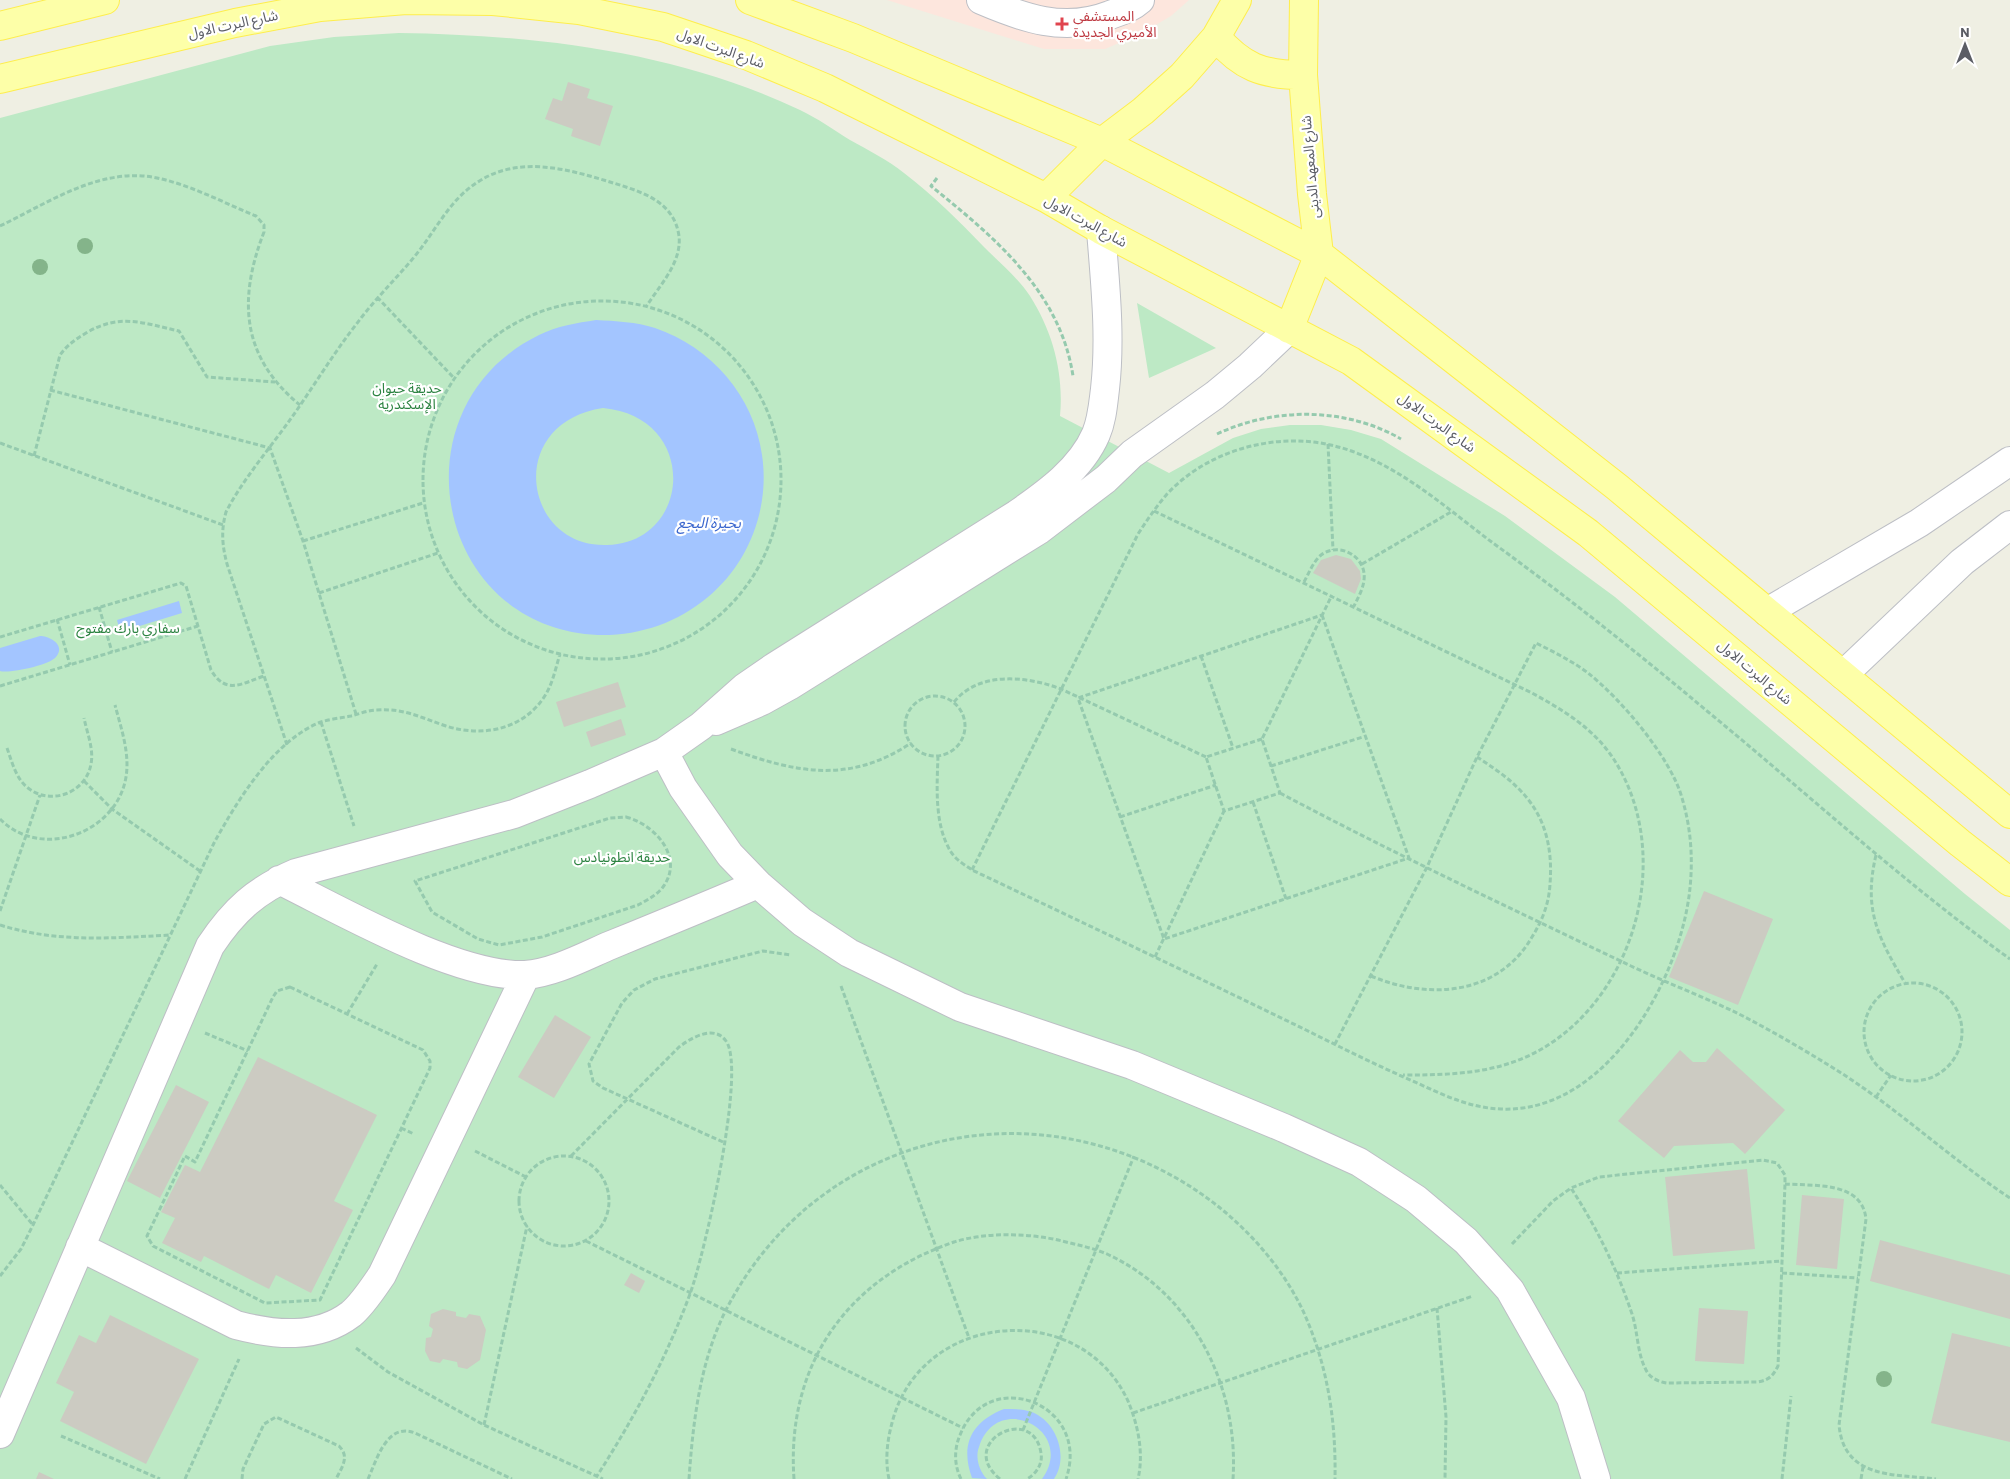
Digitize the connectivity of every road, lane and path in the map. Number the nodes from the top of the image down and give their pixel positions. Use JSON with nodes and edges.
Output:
{"nodes":[{"id":1,"x":106,"y":0,"type":"edge"},
{"id":2,"x":750,"y":0,"type":"edge"},
{"id":3,"x":980,"y":0,"type":"edge"},
{"id":4,"x":1140,"y":0,"type":"edge"},
{"id":5,"x":1237,"y":0,"type":"edge"},
{"id":6,"x":1304,"y":0,"type":"edge"},
{"id":7,"x":51,"y":6,"type":"edge"},
{"id":8,"x":0,"y":26,"type":"edge"},
{"id":9,"x":1216,"y":37,"type":"junction"},
{"id":10,"x":1302,"y":75,"type":"junction"},
{"id":11,"x":0,"y":79,"type":"edge"},
{"id":12,"x":1102,"y":142,"type":"junction"},
{"id":13,"x":954,"y":152,"type":"junction"},
{"id":14,"x":1046,"y":198,"type":"junction"},
{"id":15,"x":0,"y":226,"type":"edge"},
{"id":16,"x":1101,"y":230,"type":"junction"},
{"id":17,"x":1319,"y":254,"type":"junction"},
{"id":18,"x":377,"y":297,"type":"junction"},
{"id":19,"x":646,"y":307,"type":"junction"},
{"id":20,"x":1289,"y":329,"type":"junction"},
{"id":21,"x":454,"y":378,"type":"junction"},
{"id":22,"x":274,"y":382,"type":"junction"},
{"id":23,"x":1073,"y":384,"type":"dead end"},
{"id":24,"x":50,"y":390,"type":"junction"},
{"id":25,"x":300,"y":406,"type":"junction"},
{"id":26,"x":1213,"y":437,"type":"dead end"},
{"id":27,"x":0,"y":443,"type":"edge"},
{"id":28,"x":1407,"y":443,"type":"dead end"},
{"id":29,"x":1328,"y":444,"type":"junction"},
{"id":30,"x":270,"y":448,"type":"junction"},
{"id":31,"x":34,"y":456,"type":"junction"},
{"id":32,"x":2010,"y":461,"type":"edge"},
{"id":33,"x":1064,"y":478,"type":"junction"},
{"id":34,"x":1083,"y":498,"type":"junction"},
{"id":35,"x":423,"y":503,"type":"junction"},
{"id":36,"x":1154,"y":510,"type":"junction"},
{"id":37,"x":1451,"y":512,"type":"junction"},
{"id":38,"x":223,"y":525,"type":"junction"},
{"id":39,"x":2010,"y":525,"type":"edge"},
{"id":40,"x":303,"y":541,"type":"junction"},
{"id":41,"x":1333,"y":550,"type":"junction"},
{"id":42,"x":438,"y":553,"type":"junction"},
{"id":43,"x":1362,"y":564,"type":"junction"},
{"id":44,"x":1304,"y":582,"type":"junction"},
{"id":45,"x":319,"y":593,"type":"junction"},
{"id":46,"x":1332,"y":595,"type":"junction"},
{"id":47,"x":1354,"y":606,"type":"junction"},
{"id":48,"x":99,"y":607,"type":"junction"},
{"id":49,"x":1768,"y":612,"type":"junction"},
{"id":50,"x":1322,"y":615,"type":"junction"},
{"id":51,"x":57,"y":620,"type":"junction"},
{"id":52,"x":198,"y":626,"type":"junction"},
{"id":53,"x":0,"y":637,"type":"edge"},
{"id":54,"x":112,"y":652,"type":"junction"},
{"id":55,"x":1201,"y":656,"type":"junction"},
{"id":56,"x":70,"y":665,"type":"junction"},
{"id":57,"x":1843,"y":675,"type":"junction"},
{"id":58,"x":264,"y":676,"type":"junction"},
{"id":59,"x":1514,"y":684,"type":"junction"},
{"id":60,"x":0,"y":686,"type":"edge"},
{"id":61,"x":1061,"y":689,"type":"junction"},
{"id":62,"x":1078,"y":698,"type":"junction"},
{"id":63,"x":954,"y":702,"type":"junction"},
{"id":64,"x":115,"y":705,"type":"dead end"},
{"id":65,"x":356,"y":714,"type":"dead end"},
{"id":66,"x":84,"y":718,"type":"dead end"},
{"id":67,"x":321,"y":722,"type":"dead end"},
{"id":68,"x":701,"y":726,"type":"junction"},
{"id":69,"x":1366,"y":736,"type":"junction"},
{"id":70,"x":1262,"y":739,"type":"junction"},
{"id":71,"x":287,"y":745,"type":"dead end"},
{"id":72,"x":7,"y":748,"type":"dead end"},
{"id":73,"x":1233,"y":748,"type":"junction"},
{"id":74,"x":664,"y":752,"type":"junction"},
{"id":75,"x":938,"y":756,"type":"junction"},
{"id":76,"x":1206,"y":757,"type":"junction"},
{"id":77,"x":1477,"y":757,"type":"junction"},
{"id":78,"x":1271,"y":766,"type":"junction"},
{"id":79,"x":84,"y":781,"type":"junction"},
{"id":80,"x":1216,"y":786,"type":"junction"},
{"id":81,"x":1280,"y":793,"type":"junction"},
{"id":82,"x":40,"y":795,"type":"junction"},
{"id":83,"x":1252,"y":802,"type":"junction"},
{"id":84,"x":112,"y":809,"type":"junction"},
{"id":85,"x":1224,"y":812,"type":"junction"},
{"id":86,"x":2010,"y":814,"type":"edge"},
{"id":87,"x":1120,"y":817,"type":"junction"},
{"id":88,"x":610,"y":818,"type":"joint"},
{"id":89,"x":0,"y":819,"type":"edge"},
{"id":90,"x":27,"y":835,"type":"junction"},
{"id":91,"x":1876,"y":855,"type":"junction"},
{"id":92,"x":363,"y":856,"type":"junction"},
{"id":93,"x":1409,"y":858,"type":"junction"},
{"id":94,"x":1427,"y":867,"type":"junction"},
{"id":95,"x":972,"y":870,"type":"junction"},
{"id":96,"x":200,"y":871,"type":"dead end"},
{"id":97,"x":279,"y":880,"type":"junction"},
{"id":98,"x":2010,"y":882,"type":"edge"},
{"id":99,"x":758,"y":884,"type":"junction"},
{"id":100,"x":1286,"y":899,"type":"junction"},
{"id":101,"x":0,"y":911,"type":"edge"},
{"id":102,"x":1541,"y":922,"type":"junction"},
{"id":103,"x":0,"y":925,"type":"edge"},
{"id":104,"x":171,"y":935,"type":"dead end"},
{"id":105,"x":1164,"y":938,"type":"junction"},
{"id":106,"x":794,"y":956,"type":"dead end"},
{"id":107,"x":1156,"y":957,"type":"junction"},
{"id":108,"x":2010,"y":959,"type":"edge"},
{"id":109,"x":1621,"y":961,"type":"junction"},
{"id":110,"x":526,"y":975,"type":"junction"},
{"id":111,"x":838,"y":976,"type":"dead end"},
{"id":112,"x":1371,"y":976,"type":"junction"},
{"id":113,"x":1663,"y":981,"type":"junction"},
{"id":114,"x":1905,"y":983,"type":"junction"},
{"id":115,"x":178,"y":1020,"type":"junction"},
{"id":116,"x":1334,"y":1044,"type":"junction"},
{"id":117,"x":248,"y":1052,"type":"junction"},
{"id":118,"x":1400,"y":1075,"type":"junction"},
{"id":119,"x":1891,"y":1075,"type":"junction"},
{"id":120,"x":1876,"y":1097,"type":"junction"},
{"id":121,"x":627,"y":1099,"type":"junction"},
{"id":122,"x":449,"y":1137,"type":"junction"},
{"id":123,"x":724,"y":1142,"type":"junction"},
{"id":124,"x":901,"y":1153,"type":"junction"},
{"id":125,"x":571,"y":1156,"type":"junction"},
{"id":126,"x":1134,"y":1156,"type":"junction"},
{"id":127,"x":526,"y":1177,"type":"junction"},
{"id":128,"x":1785,"y":1184,"type":"junction"},
{"id":129,"x":0,"y":1185,"type":"edge"},
{"id":130,"x":1571,"y":1188,"type":"junction"},
{"id":131,"x":2010,"y":1198,"type":"edge"},
{"id":132,"x":33,"y":1225,"type":"dead end"},
{"id":133,"x":527,"y":1226,"type":"junction"},
{"id":134,"x":586,"y":1241,"type":"junction"},
{"id":135,"x":80,"y":1247,"type":"junction"},
{"id":136,"x":938,"y":1250,"type":"junction"},
{"id":137,"x":1096,"y":1250,"type":"junction"},
{"id":138,"x":1782,"y":1261,"type":"junction"},
{"id":139,"x":1491,"y":1267,"type":"junction"},
{"id":140,"x":1617,"y":1273,"type":"junction"},
{"id":141,"x":1782,"y":1273,"type":"junction"},
{"id":142,"x":1858,"y":1278,"type":"junction"},
{"id":143,"x":1468,"y":1288,"type":"dead end"},
{"id":144,"x":690,"y":1293,"type":"junction"},
{"id":145,"x":1474,"y":1296,"type":"junction"},
{"id":146,"x":1478,"y":1301,"type":"dead end"},
{"id":147,"x":1437,"y":1308,"type":"junction"},
{"id":148,"x":725,"y":1311,"type":"junction"},
{"id":149,"x":334,"y":1324,"type":"junction"},
{"id":150,"x":252,"y":1329,"type":"junction"},
{"id":151,"x":969,"y":1338,"type":"junction"},
{"id":152,"x":1061,"y":1338,"type":"junction"},
{"id":153,"x":1318,"y":1349,"type":"junction"},
{"id":154,"x":815,"y":1355,"type":"junction"},
{"id":155,"x":1222,"y":1385,"type":"junction"},
{"id":156,"x":1791,"y":1396,"type":"dead end"},
{"id":157,"x":901,"y":1398,"type":"junction"},
{"id":158,"x":1035,"y":1402,"type":"junction"},
{"id":159,"x":1133,"y":1413,"type":"junction"},
{"id":160,"x":484,"y":1425,"type":"junction"},
{"id":161,"x":963,"y":1428,"type":"junction"},
{"id":162,"x":1023,"y":1430,"type":"junction"},
{"id":163,"x":0,"y":1434,"type":"edge"},
{"id":164,"x":60,"y":1436,"type":"dead end"},
{"id":165,"x":1863,"y":1467,"type":"junction"},
{"id":166,"x":597,"y":1476,"type":"junction"},
{"id":167,"x":1915,"y":1478,"type":"edge"},
{"id":168,"x":160,"y":1479,"type":"edge"},
{"id":169,"x":185,"y":1479,"type":"edge"},
{"id":170,"x":242,"y":1479,"type":"edge"},
{"id":171,"x":336,"y":1479,"type":"edge"},
{"id":172,"x":368,"y":1479,"type":"edge"},
{"id":173,"x":512,"y":1479,"type":"edge"},
{"id":174,"x":603,"y":1479,"type":"edge"},
{"id":175,"x":689,"y":1479,"type":"edge"},
{"id":176,"x":794,"y":1479,"type":"edge"},
{"id":177,"x":890,"y":1479,"type":"edge"},
{"id":178,"x":961,"y":1479,"type":"edge"},
{"id":179,"x":1000,"y":1479,"type":"edge"},
{"id":180,"x":1027,"y":1479,"type":"edge"},
{"id":181,"x":1066,"y":1479,"type":"edge"},
{"id":182,"x":1138,"y":1479,"type":"edge"},
{"id":183,"x":1233,"y":1479,"type":"edge"},
{"id":184,"x":1335,"y":1479,"type":"edge"},
{"id":185,"x":1445,"y":1479,"type":"edge"},
{"id":186,"x":1596,"y":1479,"type":"edge"},
{"id":187,"x":1782,"y":1479,"type":"edge"},
{"id":188,"x":1861,"y":1479,"type":"edge"},
{"id":189,"x":1936,"y":1479,"type":"edge"}],
"edges":[{"from":1,"to":7,"type":"main road"},
{"from":2,"to":12,"type":"main road"},
{"from":3,"to":4,"type":"street"},
{"from":5,"to":9,"type":"main road"},
{"from":6,"to":10,"type":"main road","name":"شارع المعهد الدينى"},
{"from":7,"to":8,"type":"main road"},
{"from":9,"to":10,"type":"main road"},
{"from":9,"to":12,"type":"main road"},
{"from":10,"to":17,"type":"main road","name":"شارع المعهد الدينى"},
{"from":11,"to":13,"type":"main road","name":"شارع البرت الاول"},
{"from":12,"to":14,"type":"main road"},
{"from":12,"to":17,"type":"main road"},
{"from":13,"to":14,"type":"main road","name":"شارع البرت الاول"},
{"from":13,"to":23,"type":"path"},
{"from":14,"to":16,"type":"main road","name":"شارع البرت الاول"},
{"from":15,"to":22,"type":"path"},
{"from":16,"to":20,"type":"main road","name":"شارع البرت الاول"},
{"from":16,"to":33,"type":"street"},
{"from":17,"to":20,"type":"main road","name":"شارع المعهد الدينى"},
{"from":17,"to":49,"type":"main road"},
{"from":18,"to":19,"type":"path"},
{"from":18,"to":21,"type":"path"},
{"from":18,"to":25,"type":"path"},
{"from":19,"to":21,"type":"path"},
{"from":19,"to":42,"type":"path"},
{"from":20,"to":34,"type":"street"},
{"from":20,"to":98,"type":"main road","name":"شارع البرت الاول"},
{"from":21,"to":35,"type":"path"},
{"from":22,"to":24,"type":"path"},
{"from":22,"to":25,"type":"path"},
{"from":24,"to":30,"type":"path"},
{"from":24,"to":31,"type":"path"},
{"from":25,"to":30,"type":"path"},
{"from":26,"to":28,"type":"path"},
{"from":27,"to":31,"type":"path"},
{"from":29,"to":36,"type":"path"},
{"from":29,"to":37,"type":"path"},
{"from":29,"to":41,"type":"path"},
{"from":30,"to":38,"type":"path"},
{"from":30,"to":40,"type":"path"},
{"from":31,"to":38,"type":"path"},
{"from":32,"to":49,"type":"street"},
{"from":33,"to":34,"type":"street"},
{"from":33,"to":68,"type":"street"},
{"from":34,"to":68,"type":"street"},
{"from":35,"to":40,"type":"path"},
{"from":35,"to":42,"type":"path"},
{"from":36,"to":44,"type":"path"},
{"from":36,"to":61,"type":"path"},
{"from":37,"to":43,"type":"path"},
{"from":37,"to":91,"type":"path"},
{"from":38,"to":58,"type":"path"},
{"from":39,"to":57,"type":"street"},
{"from":40,"to":45,"type":"path"},
{"from":41,"to":43,"type":"path"},
{"from":41,"to":44,"type":"path"},
{"from":42,"to":45,"type":"path"},
{"from":43,"to":47,"type":"path"},
{"from":44,"to":46,"type":"path"},
{"from":45,"to":65,"type":"path"},
{"from":46,"to":47,"type":"path"},
{"from":46,"to":50,"type":"path"},
{"from":47,"to":59,"type":"path"},
{"from":48,"to":51,"type":"path"},
{"from":48,"to":52,"type":"path"},
{"from":48,"to":54,"type":"path"},
{"from":49,"to":57,"type":"main road"},
{"from":50,"to":55,"type":"path"},
{"from":50,"to":69,"type":"path"},
{"from":50,"to":70,"type":"path"},
{"from":51,"to":53,"type":"path"},
{"from":51,"to":56,"type":"path"},
{"from":52,"to":54,"type":"path"},
{"from":52,"to":58,"type":"path"},
{"from":54,"to":56,"type":"path"},
{"from":55,"to":62,"type":"path"},
{"from":55,"to":73,"type":"path"},
{"from":56,"to":60,"type":"path"},
{"from":57,"to":86,"type":"main road"},
{"from":58,"to":71,"type":"path"},
{"from":59,"to":77,"type":"path"},
{"from":59,"to":109,"type":"path"},
{"from":59,"to":113,"type":"path"},
{"from":61,"to":62,"type":"path"},
{"from":61,"to":63,"type":"path"},
{"from":61,"to":95,"type":"path"},
{"from":62,"to":76,"type":"path"},
{"from":62,"to":87,"type":"path"},
{"from":63,"to":75,"type":"path"},
{"from":63,"to":75,"type":"path"},
{"from":64,"to":84,"type":"path"},
{"from":66,"to":79,"type":"path"},
{"from":67,"to":92,"type":"path"},
{"from":68,"to":74,"type":"street"},
{"from":69,"to":78,"type":"path"},
{"from":69,"to":93,"type":"path"},
{"from":70,"to":73,"type":"path"},
{"from":70,"to":78,"type":"path"},
{"from":72,"to":82,"type":"path"},
{"from":73,"to":76,"type":"path"},
{"from":74,"to":92,"type":"street"},
{"from":74,"to":99,"type":"street"},
{"from":75,"to":95,"type":"path"},
{"from":76,"to":80,"type":"path"},
{"from":77,"to":94,"type":"path"},
{"from":77,"to":102,"type":"path"},
{"from":78,"to":81,"type":"path"},
{"from":79,"to":82,"type":"path"},
{"from":79,"to":84,"type":"path"},
{"from":80,"to":85,"type":"path"},
{"from":80,"to":87,"type":"path"},
{"from":81,"to":83,"type":"path"},
{"from":81,"to":93,"type":"path"},
{"from":82,"to":90,"type":"path"},
{"from":83,"to":85,"type":"path"},
{"from":83,"to":100,"type":"path"},
{"from":84,"to":90,"type":"path"},
{"from":84,"to":96,"type":"path"},
{"from":85,"to":105,"type":"path"},
{"from":87,"to":105,"type":"path"},
{"from":88,"to":88,"type":"path"},
{"from":89,"to":90,"type":"path"},
{"from":90,"to":101,"type":"path"},
{"from":91,"to":108,"type":"path"},
{"from":91,"to":114,"type":"path"},
{"from":92,"to":97,"type":"street"},
{"from":93,"to":94,"type":"path"},
{"from":93,"to":100,"type":"path"},
{"from":94,"to":102,"type":"path"},
{"from":94,"to":112,"type":"path"},
{"from":95,"to":107,"type":"path"},
{"from":97,"to":110,"type":"street"},
{"from":97,"to":115,"type":"street"},
{"from":99,"to":110,"type":"street"},
{"from":99,"to":139,"type":"street"},
{"from":100,"to":105,"type":"path"},
{"from":102,"to":109,"type":"path"},
{"from":102,"to":112,"type":"path"},
{"from":103,"to":104,"type":"path"},
{"from":105,"to":107,"type":"path"},
{"from":106,"to":121,"type":"path"},
{"from":107,"to":116,"type":"path"},
{"from":109,"to":113,"type":"path"},
{"from":109,"to":118,"type":"path"},
{"from":110,"to":122,"type":"street"},
{"from":111,"to":124,"type":"path"},
{"from":112,"to":116,"type":"path"},
{"from":113,"to":118,"type":"path"},
{"from":113,"to":120,"type":"path"},
{"from":114,"to":119,"type":"path"},
{"from":114,"to":119,"type":"path"},
{"from":115,"to":117,"type":"path"},
{"from":115,"to":135,"type":"street"},
{"from":116,"to":118,"type":"path"},
{"from":117,"to":117,"type":"path"},
{"from":119,"to":120,"type":"path"},
{"from":120,"to":131,"type":"path"},
{"from":121,"to":123,"type":"path"},
{"from":121,"to":123,"type":"path"},
{"from":121,"to":125,"type":"path"},
{"from":122,"to":127,"type":"path"},
{"from":122,"to":149,"type":"street"},
{"from":123,"to":144,"type":"path"},
{"from":124,"to":126,"type":"path"},
{"from":124,"to":136,"type":"path"},
{"from":124,"to":148,"type":"path"},
{"from":125,"to":127,"type":"path"},
{"from":125,"to":134,"type":"path"},
{"from":126,"to":137,"type":"path"},
{"from":126,"to":153,"type":"path"},
{"from":127,"to":133,"type":"path"},
{"from":128,"to":130,"type":"path"},
{"from":128,"to":138,"type":"path"},
{"from":128,"to":142,"type":"path"},
{"from":129,"to":132,"type":"path"},
{"from":130,"to":139,"type":"path"},
{"from":130,"to":140,"type":"path"},
{"from":133,"to":134,"type":"path"},
{"from":133,"to":160,"type":"path"},
{"from":134,"to":144,"type":"path"},
{"from":135,"to":150,"type":"street"},
{"from":135,"to":163,"type":"street"},
{"from":136,"to":137,"type":"path"},
{"from":136,"to":151,"type":"path"},
{"from":136,"to":154,"type":"path"},
{"from":137,"to":152,"type":"path"},
{"from":137,"to":155,"type":"path"},
{"from":138,"to":140,"type":"path"},
{"from":138,"to":141,"type":"path"},
{"from":139,"to":186,"type":"street"},
{"from":140,"to":141,"type":"path"},
{"from":141,"to":142,"type":"path"},
{"from":142,"to":165,"type":"path"},
{"from":143,"to":145,"type":"path"},
{"from":144,"to":148,"type":"path"},
{"from":144,"to":166,"type":"path"},
{"from":145,"to":146,"type":"path"},
{"from":145,"to":147,"type":"path"},
{"from":147,"to":153,"type":"path"},
{"from":147,"to":185,"type":"path"},
{"from":148,"to":154,"type":"path"},
{"from":148,"to":175,"type":"path"},
{"from":149,"to":150,"type":"street"},
{"from":149,"to":160,"type":"path"},
{"from":150,"to":169,"type":"path"},
{"from":151,"to":152,"type":"path"},
{"from":151,"to":157,"type":"path"},
{"from":152,"to":158,"type":"path"},
{"from":152,"to":159,"type":"path"},
{"from":153,"to":155,"type":"path"},
{"from":153,"to":184,"type":"path"},
{"from":154,"to":157,"type":"path"},
{"from":154,"to":176,"type":"path"},
{"from":155,"to":159,"type":"path"},
{"from":155,"to":183,"type":"path"},
{"from":156,"to":187,"type":"path"},
{"from":157,"to":161,"type":"path"},
{"from":157,"to":177,"type":"path"},
{"from":158,"to":161,"type":"path"},
{"from":158,"to":162,"type":"path"},
{"from":158,"to":181,"type":"path"},
{"from":159,"to":182,"type":"path"},
{"from":160,"to":166,"type":"path"},
{"from":161,"to":178,"type":"path"},
{"from":162,"to":179,"type":"path"},
{"from":162,"to":180,"type":"path"},
{"from":164,"to":168,"type":"path"},
{"from":165,"to":167,"type":"path"},
{"from":165,"to":188,"type":"path"},
{"from":166,"to":174,"type":"path"},
{"from":167,"to":189,"type":"path"},
{"from":170,"to":171,"type":"path"},
{"from":172,"to":173,"type":"path"}]}
